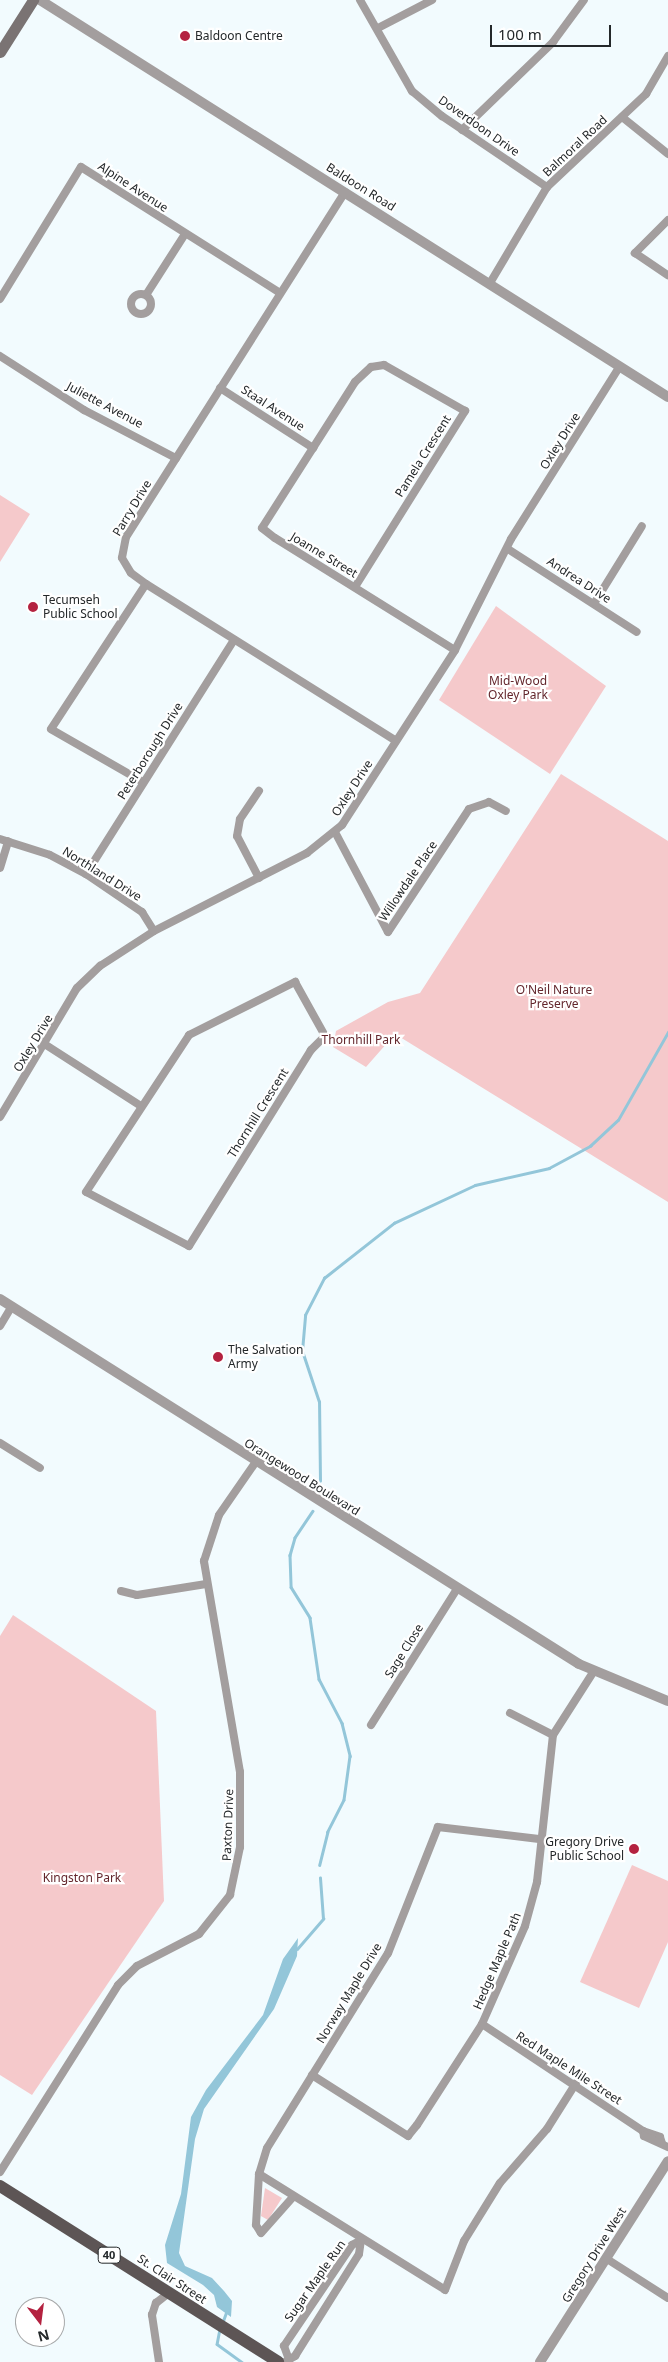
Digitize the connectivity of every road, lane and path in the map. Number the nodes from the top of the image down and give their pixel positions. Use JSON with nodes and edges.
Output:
{"nodes":[{"id":1,"x":33,"y":0,"type":"edge"},
{"id":2,"x":40,"y":0,"type":"edge"},
{"id":3,"x":360,"y":0,"type":"edge"},
{"id":4,"x":432,"y":0,"type":"edge"},
{"id":5,"x":584,"y":0,"type":"edge"},
{"id":6,"x":378,"y":28,"type":"junction"},
{"id":7,"x":0,"y":52,"type":"edge"},
{"id":8,"x":668,"y":56,"type":"edge"},
{"id":9,"x":622,"y":117,"type":"junction"},
{"id":10,"x":462,"y":130,"type":"junction"},
{"id":11,"x":668,"y":154,"type":"edge"},
{"id":12,"x":547,"y":187,"type":"junction"},
{"id":13,"x":345,"y":192,"type":"junction"},
{"id":14,"x":668,"y":220,"type":"edge"},
{"id":15,"x":185,"y":234,"type":"junction"},
{"id":16,"x":668,"y":275,"type":"edge"},
{"id":17,"x":490,"y":284,"type":"junction"},
{"id":18,"x":279,"y":292,"type":"junction"},
{"id":19,"x":146,"y":295,"type":"dead end"},
{"id":20,"x":0,"y":299,"type":"edge"},
{"id":21,"x":0,"y":356,"type":"edge"},
{"id":22,"x":620,"y":366,"type":"junction"},
{"id":23,"x":220,"y":388,"type":"junction"},
{"id":24,"x":668,"y":397,"type":"edge"},
{"id":25,"x":313,"y":448,"type":"junction"},
{"id":26,"x":176,"y":458,"type":"junction"},
{"id":27,"x":642,"y":526,"type":"dead end"},
{"id":28,"x":508,"y":549,"type":"junction"},
{"id":29,"x":146,"y":584,"type":"junction"},
{"id":30,"x":355,"y":587,"type":"junction"},
{"id":31,"x":595,"y":602,"type":"junction"},
{"id":32,"x":637,"y":632,"type":"dead end"},
{"id":33,"x":234,"y":640,"type":"junction"},
{"id":34,"x":455,"y":650,"type":"junction"},
{"id":35,"x":396,"y":741,"type":"junction"},
{"id":36,"x":144,"y":782,"type":"junction"},
{"id":37,"x":259,"y":792,"type":"dead end"},
{"id":38,"x":506,"y":811,"type":"dead end"},
{"id":39,"x":335,"y":832,"type":"junction"},
{"id":40,"x":0,"y":839,"type":"edge"},
{"id":41,"x":8,"y":841,"type":"junction"},
{"id":42,"x":0,"y":868,"type":"edge"},
{"id":43,"x":86,"y":874,"type":"junction"},
{"id":44,"x":259,"y":878,"type":"junction"},
{"id":45,"x":154,"y":931,"type":"junction"},
{"id":46,"x":46,"y":1046,"type":"junction"},
{"id":47,"x":141,"y":1106,"type":"junction"},
{"id":48,"x":0,"y":1117,"type":"edge"},
{"id":49,"x":0,"y":1299,"type":"edge"},
{"id":50,"x":12,"y":1306,"type":"junction"},
{"id":51,"x":0,"y":1326,"type":"edge"},
{"id":52,"x":0,"y":1443,"type":"edge"},
{"id":53,"x":255,"y":1463,"type":"junction"},
{"id":54,"x":40,"y":1468,"type":"dead end"},
{"id":55,"x":206,"y":1584,"type":"junction"},
{"id":56,"x":457,"y":1589,"type":"junction"},
{"id":57,"x":121,"y":1591,"type":"dead end"},
{"id":58,"x":594,"y":1671,"type":"junction"},
{"id":59,"x":668,"y":1701,"type":"edge"},
{"id":60,"x":510,"y":1713,"type":"dead end"},
{"id":61,"x":371,"y":1724,"type":"dead end"},
{"id":62,"x":553,"y":1735,"type":"junction"},
{"id":63,"x":540,"y":1839,"type":"junction"},
{"id":64,"x":482,"y":2024,"type":"junction"},
{"id":65,"x":312,"y":2075,"type":"junction"},
{"id":66,"x":576,"y":2083,"type":"junction"},
{"id":67,"x":665,"y":2145,"type":"edge"},
{"id":68,"x":668,"y":2161,"type":"edge"},
{"id":69,"x":0,"y":2172,"type":"edge"},
{"id":70,"x":259,"y":2174,"type":"junction"},
{"id":71,"x":0,"y":2186,"type":"edge"},
{"id":72,"x":293,"y":2197,"type":"junction"},
{"id":73,"x":361,"y":2240,"type":"junction"},
{"id":74,"x":607,"y":2258,"type":"junction"},
{"id":75,"x":168,"y":2293,"type":"junction"},
{"id":76,"x":668,"y":2298,"type":"edge"},
{"id":77,"x":284,"y":2360,"type":"edge"},
{"id":78,"x":159,"y":2362,"type":"edge"},
{"id":79,"x":540,"y":2362,"type":"edge"}],
"edges":[{"from":1,"to":7,"type":"main road"},
{"from":2,"to":13,"type":"street","name":"Baldoon Road"},
{"from":3,"to":6,"type":"street","name":"Doverdoon Drive"},
{"from":4,"to":6,"type":"street"},
{"from":5,"to":10,"type":"street"},
{"from":6,"to":10,"type":"street","name":"Doverdoon Drive"},
{"from":8,"to":9,"type":"street","name":"Balmoral Road"},
{"from":9,"to":11,"type":"street"},
{"from":9,"to":12,"type":"street","name":"Balmoral Road"},
{"from":10,"to":12,"type":"street","name":"Doverdoon Drive"},
{"from":12,"to":17,"type":"street","name":"Balmoral Road"},
{"from":13,"to":17,"type":"street","name":"Baldoon Road"},
{"from":13,"to":18,"type":"street","name":"Parry Drive"},
{"from":14,"to":16,"type":"street"},
{"from":15,"to":18,"type":"street","name":"Alpine Avenue"},
{"from":15,"to":19,"type":"street"},
{"from":15,"to":20,"type":"street","name":"Alpine Avenue"},
{"from":17,"to":22,"type":"street","name":"Baldoon Road"},
{"from":18,"to":23,"type":"street","name":"Parry Drive"},
{"from":21,"to":26,"type":"street","name":"Juliette Avenue"},
{"from":22,"to":24,"type":"street","name":"Baldoon Road"},
{"from":22,"to":28,"type":"street","name":"Oxley Drive"},
{"from":23,"to":25,"type":"street","name":"Staal Avenue"},
{"from":23,"to":26,"type":"street","name":"Parry Drive"},
{"from":25,"to":30,"type":"street","name":"Joanne Street"},
{"from":25,"to":30,"type":"street","name":"Pamela Crescent"},
{"from":26,"to":29,"type":"street","name":"Parry Drive"},
{"from":27,"to":31,"type":"street"},
{"from":28,"to":31,"type":"street","name":"Andrea Drive"},
{"from":28,"to":34,"type":"street","name":"Oxley Drive"},
{"from":29,"to":33,"type":"street","name":"Parry Drive"},
{"from":29,"to":36,"type":"street"},
{"from":30,"to":34,"type":"street","name":"Joanne Street"},
{"from":31,"to":32,"type":"street","name":"Andrea Drive"},
{"from":33,"to":35,"type":"street","name":"Parry Drive"},
{"from":33,"to":36,"type":"street","name":"Peterborough Drive"},
{"from":34,"to":35,"type":"street","name":"Oxley Drive"},
{"from":35,"to":39,"type":"street","name":"Oxley Drive"},
{"from":36,"to":43,"type":"street","name":"Peterborough Drive"},
{"from":37,"to":44,"type":"street"},
{"from":38,"to":39,"type":"street","name":"Willowdale Place"},
{"from":39,"to":44,"type":"street","name":"Oxley Drive"},
{"from":40,"to":41,"type":"street","name":"Northland Drive"},
{"from":41,"to":42,"type":"street"},
{"from":41,"to":43,"type":"street","name":"Northland Drive"},
{"from":43,"to":45,"type":"street","name":"Northland Drive"},
{"from":44,"to":45,"type":"street","name":"Oxley Drive"},
{"from":45,"to":46,"type":"street","name":"Oxley Drive"},
{"from":46,"to":47,"type":"street"},
{"from":46,"to":48,"type":"street","name":"Oxley Drive"},
{"from":47,"to":47,"type":"street","name":"Thornhill Crescent"},
{"from":49,"to":50,"type":"street","name":"Orangewood Boulevard"},
{"from":50,"to":51,"type":"street"},
{"from":50,"to":53,"type":"street","name":"Orangewood Boulevard"},
{"from":52,"to":54,"type":"street"},
{"from":53,"to":55,"type":"street","name":"Paxton Drive"},
{"from":53,"to":56,"type":"street","name":"Orangewood Boulevard"},
{"from":55,"to":57,"type":"street"},
{"from":55,"to":69,"type":"street","name":"Paxton Drive"},
{"from":56,"to":58,"type":"street","name":"Orangewood Boulevard"},
{"from":56,"to":61,"type":"street","name":"Sage Close"},
{"from":58,"to":59,"type":"street","name":"Orangewood Boulevard"},
{"from":58,"to":62,"type":"street","name":"Hedge Maple Path"},
{"from":60,"to":62,"type":"street"},
{"from":62,"to":63,"type":"street","name":"Hedge Maple Path"},
{"from":63,"to":64,"type":"street","name":"Hedge Maple Path"},
{"from":63,"to":65,"type":"street","name":"Norway Maple Drive"},
{"from":64,"to":65,"type":"street","name":"Hedge Maple Path"},
{"from":64,"to":66,"type":"street","name":"Red Maple Mile Street"},
{"from":65,"to":70,"type":"street","name":"Norway Maple Drive"},
{"from":66,"to":67,"type":"street","name":"Red Maple Mile Street"},
{"from":66,"to":73,"type":"street"},
{"from":68,"to":74,"type":"street","name":"Gregory Drive West"},
{"from":70,"to":72,"type":"street"},
{"from":70,"to":72,"type":"street","name":"Norway Maple Drive"},
{"from":71,"to":75,"type":"main road","name":"St. Clair Street","number":"40"},
{"from":72,"to":73,"type":"street"},
{"from":73,"to":77,"type":"street","name":"Sugar Maple Run"},
{"from":73,"to":77,"type":"street","name":"Sugar Maple Run"},
{"from":74,"to":76,"type":"street"},
{"from":74,"to":79,"type":"street","name":"Gregory Drive West"},
{"from":75,"to":77,"type":"main road","name":"St. Clair Street","number":"40"},
{"from":75,"to":78,"type":"street"}]}
